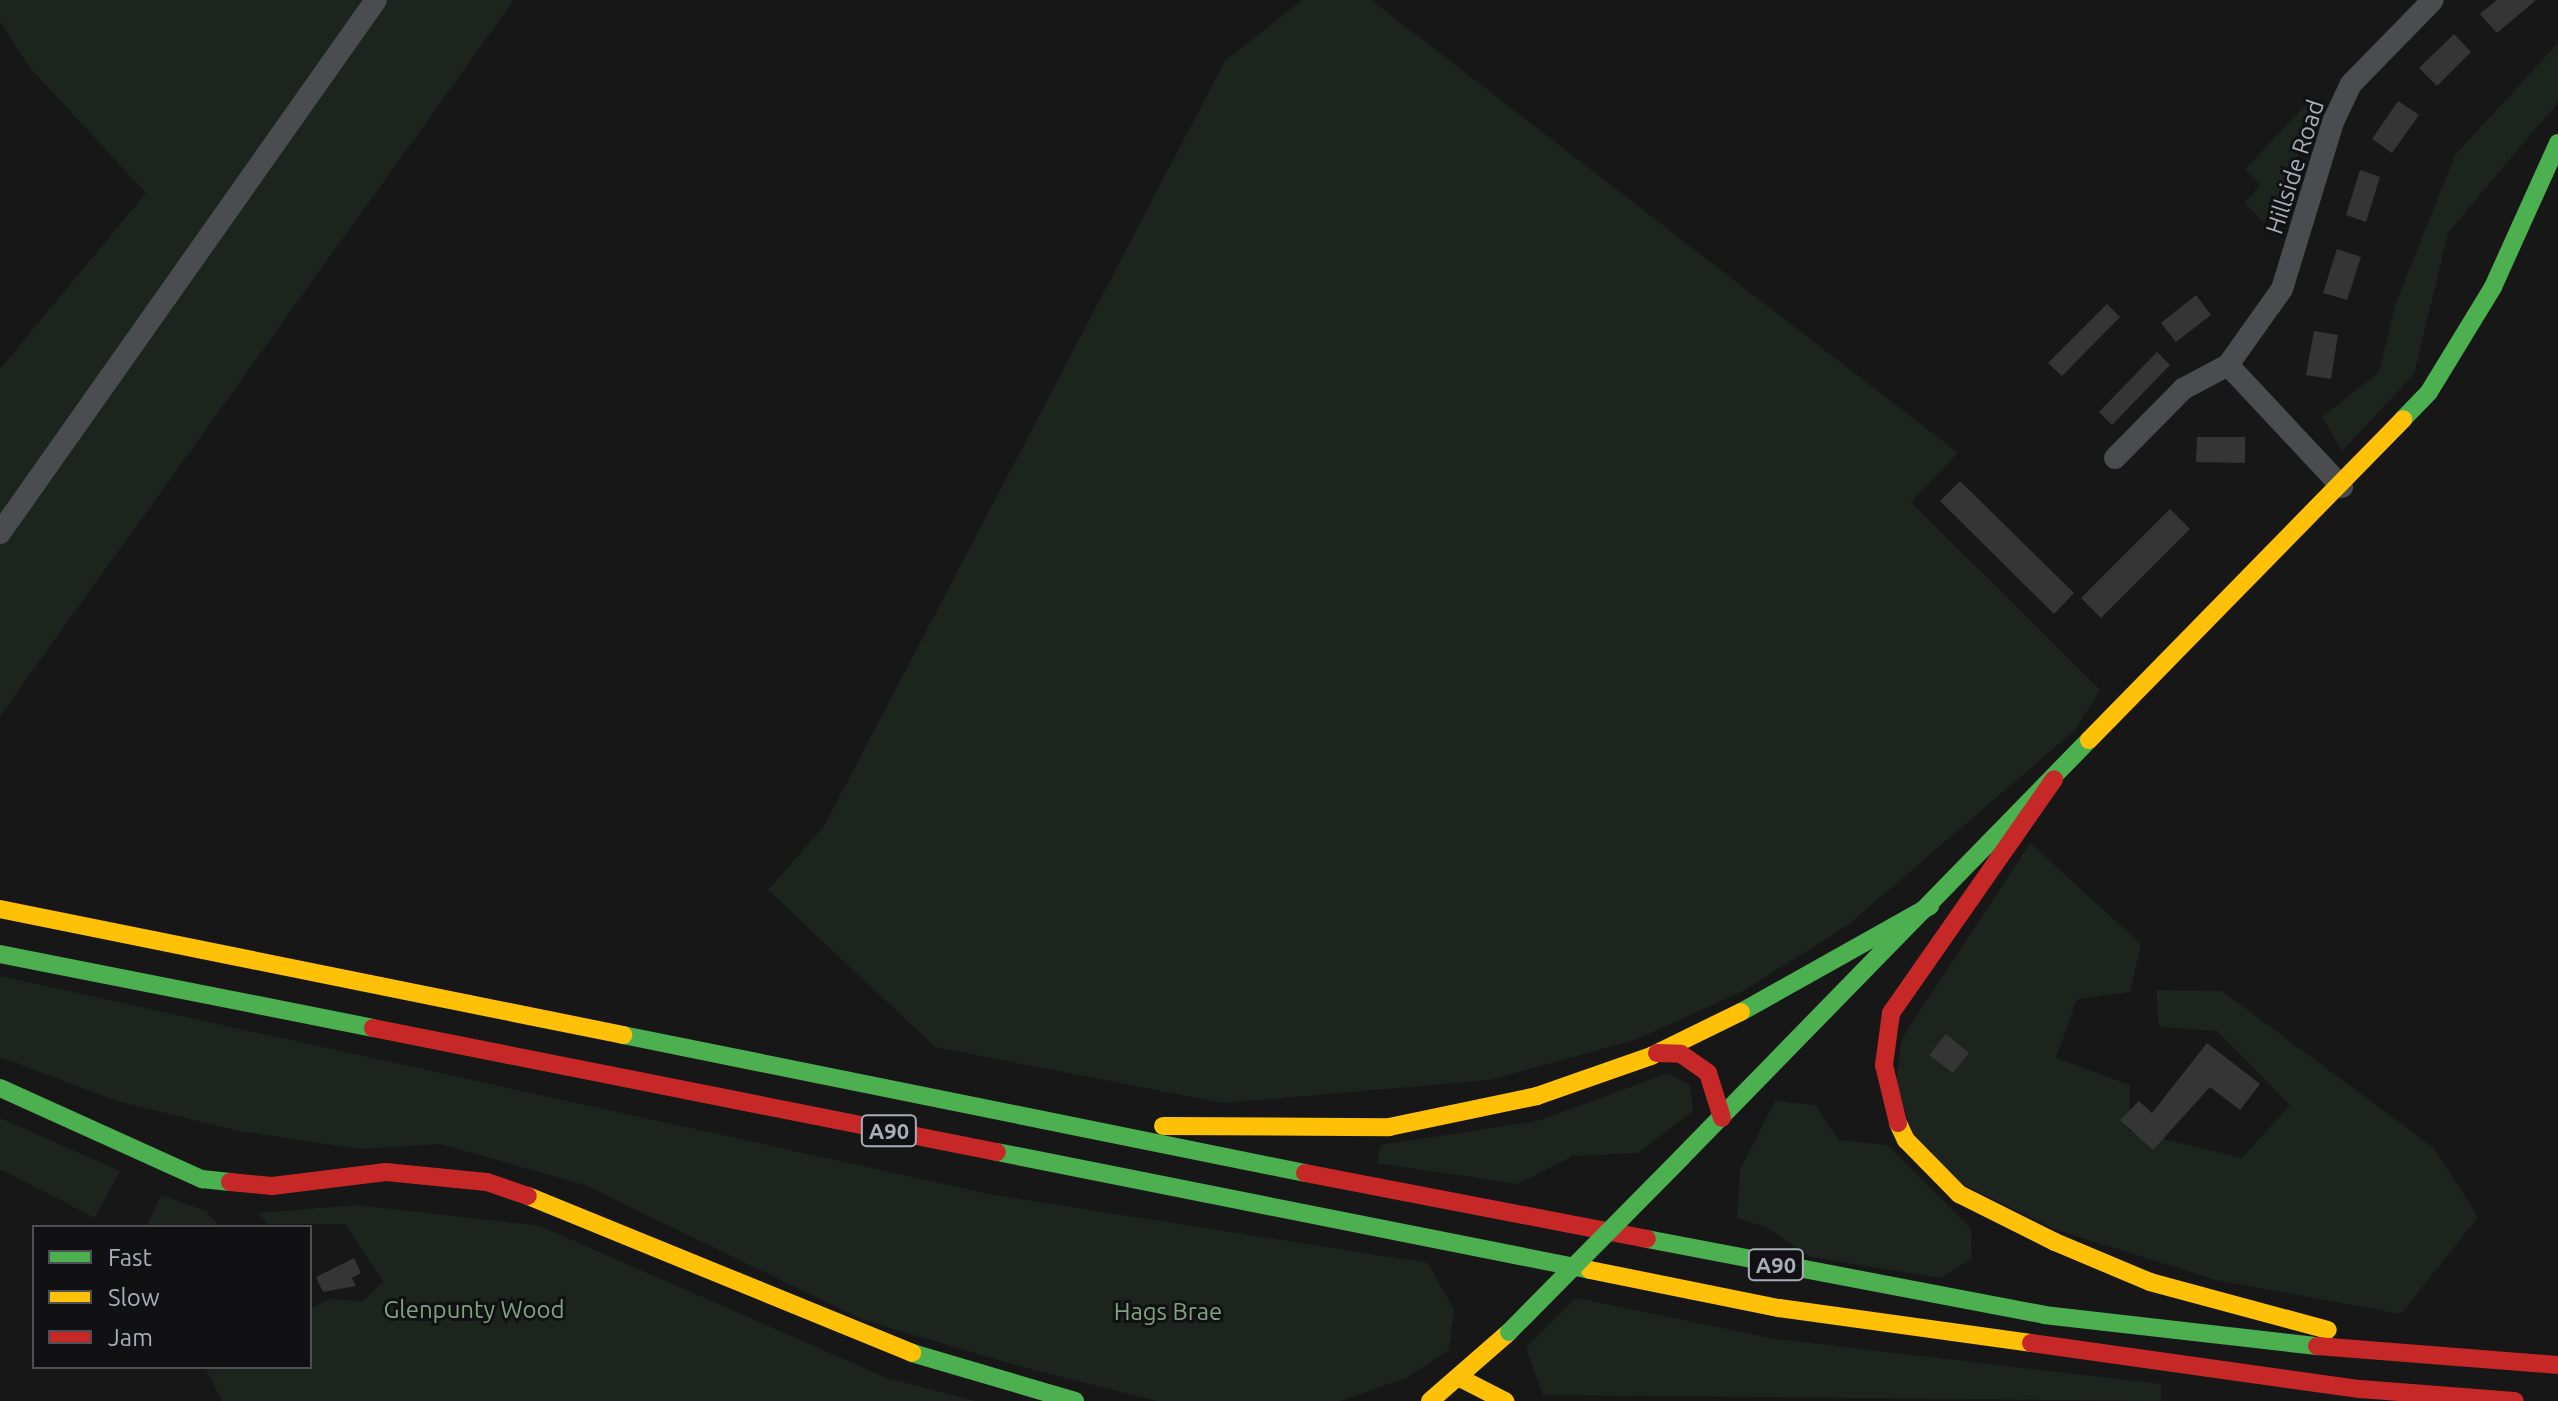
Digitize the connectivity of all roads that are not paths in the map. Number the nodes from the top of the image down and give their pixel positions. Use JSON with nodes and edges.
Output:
{"nodes":[{"id":1,"x":376,"y":0,"type":"edge"},
{"id":2,"x":2433,"y":0,"type":"edge"},
{"id":3,"x":2558,"y":143,"type":"edge"},
{"id":4,"x":2228,"y":365,"type":"junction"},
{"id":5,"x":2115,"y":458,"type":"dead end"},
{"id":6,"x":2342,"y":487,"type":"junction"},
{"id":7,"x":0,"y":533,"type":"edge"},
{"id":8,"x":2054,"y":779,"type":"junction"},
{"id":9,"x":1930,"y":906,"type":"junction"},
{"id":10,"x":0,"y":909,"type":"edge"},
{"id":11,"x":0,"y":954,"type":"edge"},
{"id":12,"x":1657,"y":1053,"type":"junction"},
{"id":13,"x":0,"y":1088,"type":"edge"},
{"id":14,"x":1003,"y":1110,"type":"junction"},
{"id":15,"x":1722,"y":1118,"type":"junction"},
{"id":16,"x":2435,"y":1359,"type":"junction"},
{"id":17,"x":2558,"y":1365,"type":"edge"},
{"id":18,"x":1460,"y":1378,"type":"junction"},
{"id":19,"x":1075,"y":1401,"type":"edge"},
{"id":20,"x":1430,"y":1401,"type":"edge"},
{"id":21,"x":1505,"y":1401,"type":"edge"},
{"id":22,"x":2515,"y":1401,"type":"edge"}],
"edges":[{"from":1,"to":7,"type":"street"},
{"from":2,"to":4,"type":"street","name":"Hillside Road"},
{"from":3,"to":6,"type":"main road"},
{"from":4,"to":5,"type":"street","name":"Hillside Road"},
{"from":4,"to":6,"type":"street"},
{"from":6,"to":8,"type":"main road"},
{"from":8,"to":9,"type":"main road"},
{"from":8,"to":16,"type":"main road"},
{"from":9,"to":12,"type":"main road"},
{"from":9,"to":15,"type":"main road"},
{"from":10,"to":14,"type":"main road","number":"A90"},
{"from":11,"to":22,"type":"main road","number":"A90"},
{"from":12,"to":14,"type":"main road"},
{"from":12,"to":15,"type":"main road"},
{"from":13,"to":19,"type":"main road"},
{"from":14,"to":16,"type":"main road","number":"A90"},
{"from":15,"to":18,"type":"main road","bridge":true},
{"from":16,"to":17,"type":"main road","number":"A90"},
{"from":18,"to":20,"type":"main road"},
{"from":18,"to":21,"type":"main road"}]}
